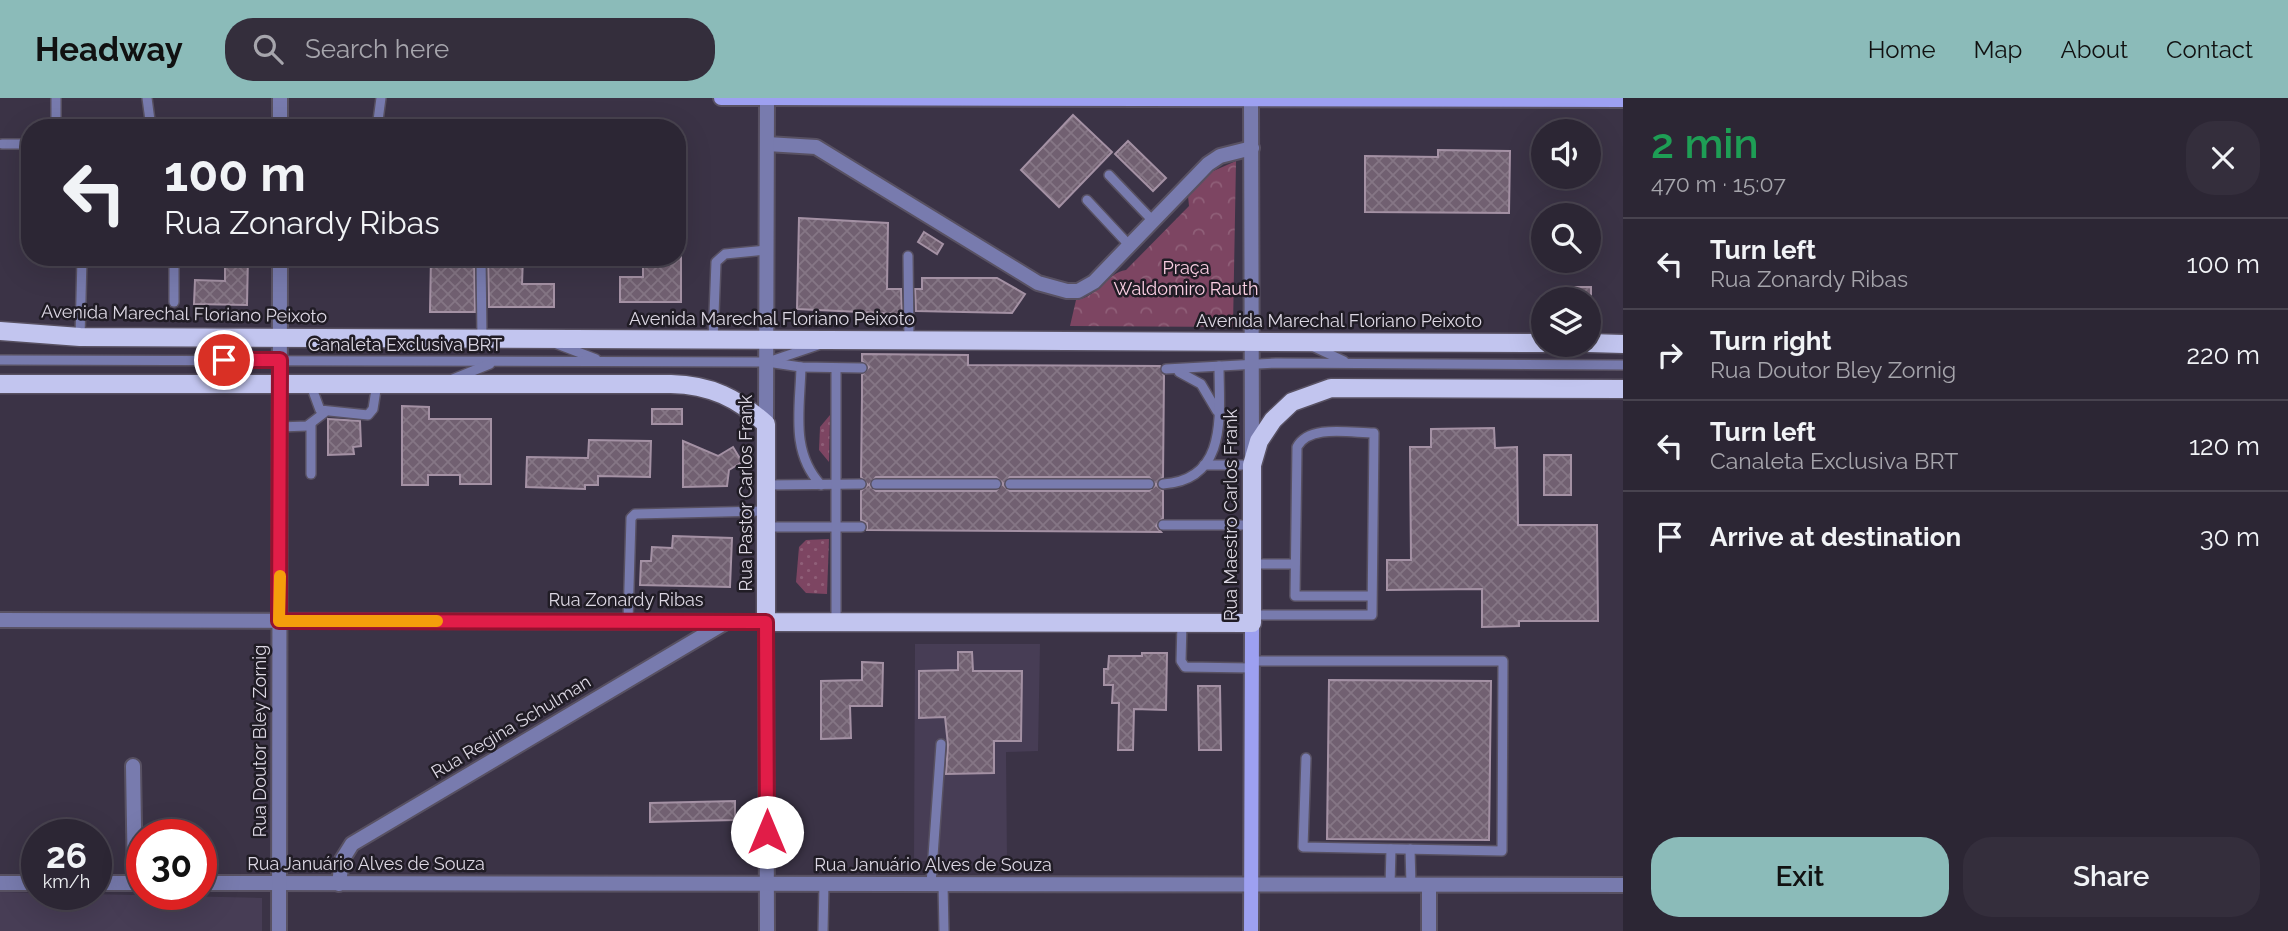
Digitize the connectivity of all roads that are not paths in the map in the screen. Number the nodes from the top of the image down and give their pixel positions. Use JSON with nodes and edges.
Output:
{"nodes":[{"id":1,"x":56,"y":98,"type":"edge"},
{"id":2,"x":147,"y":98,"type":"edge"},
{"id":3,"x":280,"y":98,"type":"edge"},
{"id":4,"x":381,"y":98,"type":"edge"},
{"id":5,"x":721,"y":98,"type":"edge"},
{"id":6,"x":767,"y":98,"type":"edge"},
{"id":7,"x":1032,"y":98,"type":"edge"},
{"id":8,"x":1114,"y":99,"type":"edge"},
{"id":9,"x":1251,"y":99,"type":"edge"},
{"id":10,"x":1623,"y":100,"type":"edge"},
{"id":11,"x":56,"y":119,"type":"edge"},
{"id":12,"x":150,"y":119,"type":"edge"},
{"id":13,"x":280,"y":119,"type":"edge"},
{"id":14,"x":378,"y":119,"type":"edge"},
{"id":15,"x":2,"y":144,"type":"dead end"},
{"id":16,"x":21,"y":144,"type":"edge"},
{"id":17,"x":767,"y":144,"type":"junction"},
{"id":18,"x":1252,"y":148,"type":"junction"},
{"id":19,"x":1109,"y":175,"type":"dead end"},
{"id":20,"x":1087,"y":200,"type":"dead end"},
{"id":21,"x":1153,"y":221,"type":"junction"},
{"id":22,"x":1129,"y":245,"type":"junction"},
{"id":23,"x":767,"y":250,"type":"junction"},
{"id":24,"x":908,"y":256,"type":"dead end"},
{"id":25,"x":82,"y":266,"type":"edge"},
{"id":26,"x":174,"y":266,"type":"edge"},
{"id":27,"x":280,"y":266,"type":"edge"},
{"id":28,"x":481,"y":266,"type":"edge"},
{"id":29,"x":174,"y":302,"type":"dead end"},
{"id":30,"x":0,"y":331,"type":"edge"},
{"id":31,"x":80,"y":337,"type":"junction"},
{"id":32,"x":280,"y":338,"type":"junction"},
{"id":33,"x":482,"y":339,"type":"junction"},
{"id":34,"x":537,"y":339,"type":"junction"},
{"id":35,"x":713,"y":340,"type":"junction"},
{"id":36,"x":767,"y":340,"type":"junction"},
{"id":37,"x":833,"y":340,"type":"junction"},
{"id":38,"x":909,"y":340,"type":"junction"},
{"id":39,"x":1252,"y":342,"type":"junction"},
{"id":40,"x":1304,"y":342,"type":"junction"},
{"id":41,"x":1531,"y":343,"type":"edge"},
{"id":42,"x":1601,"y":343,"type":"edge"},
{"id":43,"x":1623,"y":344,"type":"edge"},
{"id":44,"x":0,"y":360,"type":"edge"},
{"id":45,"x":280,"y":360,"type":"junction"},
{"id":46,"x":499,"y":361,"type":"junction"},
{"id":47,"x":601,"y":361,"type":"junction"},
{"id":48,"x":767,"y":362,"type":"junction"},
{"id":49,"x":1252,"y":364,"type":"junction"},
{"id":50,"x":1349,"y":364,"type":"junction"},
{"id":51,"x":1623,"y":365,"type":"edge"},
{"id":52,"x":1219,"y":366,"type":"junction"},
{"id":53,"x":801,"y":367,"type":"junction"},
{"id":54,"x":836,"y":368,"type":"junction"},
{"id":55,"x":862,"y":368,"type":"dead end"},
{"id":56,"x":280,"y":383,"type":"junction"},
{"id":57,"x":310,"y":383,"type":"junction"},
{"id":58,"x":377,"y":383,"type":"junction"},
{"id":59,"x":443,"y":383,"type":"junction"},
{"id":60,"x":0,"y":384,"type":"edge"},
{"id":61,"x":1623,"y":389,"type":"edge"},
{"id":62,"x":324,"y":412,"type":"junction"},
{"id":63,"x":1219,"y":419,"type":"junction"},
{"id":64,"x":766,"y":424,"type":"junction"},
{"id":65,"x":311,"y":425,"type":"junction"},
{"id":66,"x":280,"y":428,"type":"junction"},
{"id":67,"x":1204,"y":465,"type":"junction"},
{"id":68,"x":1252,"y":465,"type":"junction"},
{"id":69,"x":311,"y":474,"type":"dead end"},
{"id":70,"x":836,"y":484,"type":"junction"},
{"id":71,"x":861,"y":484,"type":"dead end"},
{"id":72,"x":876,"y":484,"type":"dead end"},
{"id":73,"x":996,"y":484,"type":"dead end"},
{"id":74,"x":1010,"y":484,"type":"dead end"},
{"id":75,"x":1149,"y":484,"type":"dead end"},
{"id":76,"x":1163,"y":484,"type":"dead end"},
{"id":77,"x":767,"y":485,"type":"junction"},
{"id":78,"x":821,"y":485,"type":"junction"},
{"id":79,"x":766,"y":519,"type":"junction"},
{"id":80,"x":1163,"y":525,"type":"dead end"},
{"id":81,"x":1252,"y":525,"type":"junction"},
{"id":82,"x":836,"y":527,"type":"junction"},
{"id":83,"x":861,"y":527,"type":"dead end"},
{"id":84,"x":1252,"y":564,"type":"junction"},
{"id":85,"x":1295,"y":565,"type":"junction"},
{"id":86,"x":1372,"y":596,"type":"junction"},
{"id":87,"x":1252,"y":619,"type":"junction"},
{"id":88,"x":0,"y":620,"type":"edge"},
{"id":89,"x":279,"y":621,"type":"junction"},
{"id":90,"x":628,"y":621,"type":"junction"},
{"id":91,"x":727,"y":621,"type":"junction"},
{"id":92,"x":766,"y":622,"type":"junction"},
{"id":93,"x":836,"y":622,"type":"junction"},
{"id":94,"x":1182,"y":623,"type":"junction"},
{"id":95,"x":1252,"y":664,"type":"junction"},
{"id":96,"x":941,"y":744,"type":"dead end"},
{"id":97,"x":1306,"y":758,"type":"dead end"},
{"id":98,"x":133,"y":766,"type":"dead end"},
{"id":99,"x":135,"y":819,"type":"edge"},
{"id":100,"x":1391,"y":849,"type":"junction"},
{"id":101,"x":1410,"y":849,"type":"junction"},
{"id":102,"x":0,"y":883,"type":"edge"},
{"id":103,"x":21,"y":883,"type":"edge"},
{"id":104,"x":217,"y":883,"type":"edge"},
{"id":105,"x":279,"y":883,"type":"junction"},
{"id":106,"x":339,"y":884,"type":"junction"},
{"id":107,"x":767,"y":884,"type":"junction"},
{"id":108,"x":824,"y":884,"type":"junction"},
{"id":109,"x":937,"y":884,"type":"junction"},
{"id":110,"x":1251,"y":885,"type":"junction"},
{"id":111,"x":1390,"y":885,"type":"junction"},
{"id":112,"x":1411,"y":885,"type":"junction"},
{"id":113,"x":1429,"y":885,"type":"junction"},
{"id":114,"x":1623,"y":885,"type":"edge"},
{"id":115,"x":279,"y":931,"type":"edge"},
{"id":116,"x":767,"y":931,"type":"edge"},
{"id":117,"x":823,"y":931,"type":"edge"},
{"id":118,"x":944,"y":931,"type":"edge"},
{"id":119,"x":1251,"y":931,"type":"edge"},
{"id":120,"x":1429,"y":931,"type":"edge"}],
"edges":[{"from":1,"to":11,"type":"lane"},
{"from":2,"to":12,"type":"lane"},
{"from":3,"to":13,"type":"street"},
{"from":4,"to":14,"type":"lane"},
{"from":5,"to":6,"type":"main road"},
{"from":6,"to":7,"type":"main road"},
{"from":6,"to":17,"type":"street","name":"Rua Pastor Carlos Frank"},
{"from":7,"to":8,"type":"main road"},
{"from":8,"to":9,"type":"main road"},
{"from":9,"to":10,"type":"main road"},
{"from":9,"to":18,"type":"street","name":"Rua Maestro Carlos Frank"},
{"from":15,"to":16,"type":"lane"},
{"from":17,"to":22,"type":"street"},
{"from":17,"to":23,"type":"street","name":"Rua Pastor Carlos Frank"},
{"from":18,"to":21,"type":"street"},
{"from":18,"to":39,"type":"street","name":"Rua Maestro Carlos Frank"},
{"from":19,"to":21,"type":"lane"},
{"from":20,"to":22,"type":"lane"},
{"from":21,"to":22,"type":"street"},
{"from":23,"to":35,"type":"lane"},
{"from":23,"to":36,"type":"street","name":"Rua Pastor Carlos Frank"},
{"from":24,"to":38,"type":"lane"},
{"from":25,"to":31,"type":"lane"},
{"from":26,"to":29,"type":"lane"},
{"from":27,"to":32,"type":"street","name":"Rua Doutor Bley Zornig"},
{"from":28,"to":33,"type":"lane"},
{"from":30,"to":31,"type":"main road","name":"Avenida Marechal Floriano Peixoto"},
{"from":31,"to":32,"type":"main road","name":"Avenida Marechal Floriano Peixoto"},
{"from":32,"to":33,"type":"main road","name":"Avenida Marechal Floriano Peixoto"},
{"from":32,"to":45,"type":"street","name":"Rua Doutor Bley Zornig"},
{"from":33,"to":34,"type":"main road","name":"Avenida Marechal Floriano Peixoto"},
{"from":34,"to":35,"type":"main road","name":"Avenida Marechal Floriano Peixoto"},
{"from":34,"to":47,"type":"lane"},
{"from":35,"to":36,"type":"main road","name":"Avenida Marechal Floriano Peixoto"},
{"from":36,"to":37,"type":"main road","name":"Avenida Marechal Floriano Peixoto"},
{"from":36,"to":48,"type":"street","name":"Rua Pastor Carlos Frank"},
{"from":37,"to":38,"type":"main road","name":"Avenida Marechal Floriano Peixoto"},
{"from":37,"to":48,"type":"lane","name":"Canaleta Exclusiva BRT"},
{"from":38,"to":39,"type":"main road","name":"Avenida Marechal Floriano Peixoto"},
{"from":39,"to":40,"type":"main road","name":"Avenida Marechal Floriano Peixoto"},
{"from":39,"to":49,"type":"street","name":"Rua Maestro Carlos Frank"},
{"from":40,"to":41,"type":"main road","name":"Avenida Marechal Floriano Peixoto"},
{"from":40,"to":50,"type":"lane"},
{"from":42,"to":43,"type":"main road"},
{"from":44,"to":45,"type":"lane","name":"Canaleta Exclusiva BRT"},
{"from":45,"to":46,"type":"lane","name":"Canaleta Exclusiva BRT"},
{"from":45,"to":56,"type":"street","name":"Rua Doutor Bley Zornig"},
{"from":46,"to":47,"type":"lane","name":"Canaleta Exclusiva BRT"},
{"from":46,"to":59,"type":"lane"},
{"from":47,"to":48,"type":"lane","name":"Canaleta Exclusiva BRT"},
{"from":48,"to":53,"type":"lane","name":"Canaleta Exclusiva BRT"},
{"from":48,"to":64,"type":"street","name":"Rua Pastor Carlos Frank"},
{"from":49,"to":50,"type":"lane"},
{"from":49,"to":52,"type":"lane"},
{"from":49,"to":68,"type":"street","name":"Rua Maestro Carlos Frank"},
{"from":50,"to":51,"type":"lane"},
{"from":52,"to":63,"type":"lane"},
{"from":52,"to":63,"type":"lane"},
{"from":53,"to":54,"type":"lane","name":"Canaleta Exclusiva BRT"},
{"from":53,"to":78,"type":"lane"},
{"from":54,"to":55,"type":"lane","name":"Canaleta Exclusiva BRT"},
{"from":54,"to":70,"type":"lane"},
{"from":56,"to":57,"type":"main road"},
{"from":56,"to":60,"type":"main road"},
{"from":56,"to":66,"type":"street","name":"Rua Doutor Bley Zornig"},
{"from":57,"to":58,"type":"main road"},
{"from":57,"to":62,"type":"lane"},
{"from":58,"to":59,"type":"main road"},
{"from":58,"to":62,"type":"lane"},
{"from":59,"to":64,"type":"main road"},
{"from":61,"to":68,"type":"main road"},
{"from":62,"to":65,"type":"lane"},
{"from":63,"to":67,"type":"lane"},
{"from":64,"to":77,"type":"main road","name":"Rua Pastor Carlos Frank"},
{"from":65,"to":66,"type":"lane"},
{"from":65,"to":69,"type":"lane"},
{"from":66,"to":89,"type":"street","name":"Rua Doutor Bley Zornig"},
{"from":67,"to":68,"type":"lane"},
{"from":67,"to":76,"type":"lane"},
{"from":68,"to":81,"type":"main road","name":"Rua Maestro Carlos Frank"},
{"from":70,"to":71,"type":"lane"},
{"from":70,"to":78,"type":"lane"},
{"from":70,"to":82,"type":"lane"},
{"from":72,"to":73,"type":"lane"},
{"from":74,"to":75,"type":"lane"},
{"from":77,"to":78,"type":"lane"},
{"from":77,"to":79,"type":"main road","name":"Rua Pastor Carlos Frank"},
{"from":79,"to":82,"type":"lane"},
{"from":79,"to":90,"type":"lane"},
{"from":79,"to":92,"type":"main road","name":"Rua Pastor Carlos Frank"},
{"from":80,"to":81,"type":"lane"},
{"from":81,"to":84,"type":"main road","name":"Rua Maestro Carlos Frank"},
{"from":82,"to":83,"type":"lane"},
{"from":82,"to":93,"type":"lane"},
{"from":84,"to":85,"type":"lane"},
{"from":84,"to":87,"type":"main road","name":"Rua Maestro Carlos Frank"},
{"from":85,"to":86,"type":"lane"},
{"from":85,"to":86,"type":"lane"},
{"from":86,"to":87,"type":"lane"},
{"from":87,"to":94,"type":"main road","name":"Rua Zonardy Ribas"},
{"from":87,"to":95,"type":"main road","name":"Rua Maestro Carlos Frank"},
{"from":88,"to":89,"type":"street","name":"Rua Zonardy Ribas"},
{"from":89,"to":90,"type":"street","name":"Rua Zonardy Ribas"},
{"from":89,"to":105,"type":"street","name":"Rua Doutor Bley Zornig"},
{"from":90,"to":91,"type":"street","name":"Rua Zonardy Ribas"},
{"from":91,"to":92,"type":"street","name":"Rua Zonardy Ribas"},
{"from":91,"to":106,"type":"street","name":"Rua Regina Schulman"},
{"from":92,"to":93,"type":"main road","name":"Rua Zonardy Ribas"},
{"from":92,"to":107,"type":"street","name":"Rua Pastor Carlos Frank"},
{"from":93,"to":94,"type":"main road","name":"Rua Zonardy Ribas"},
{"from":94,"to":95,"type":"lane"},
{"from":95,"to":101,"type":"lane"},
{"from":95,"to":110,"type":"main road","name":"Rua Maestro Carlos Frank"},
{"from":96,"to":109,"type":"lane"},
{"from":97,"to":100,"type":"lane"},
{"from":98,"to":99,"type":"street"},
{"from":100,"to":101,"type":"lane"},
{"from":100,"to":111,"type":"lane"},
{"from":101,"to":112,"type":"lane"},
{"from":102,"to":103,"type":"street"},
{"from":104,"to":105,"type":"street","name":"Rua Januário Alves de Souza"},
{"from":105,"to":106,"type":"street","name":"Rua Januário Alves de Souza"},
{"from":105,"to":115,"type":"street","name":"Rua Doutor Bley Zornig"},
{"from":106,"to":107,"type":"street","name":"Rua Januário Alves de Souza"},
{"from":107,"to":108,"type":"street","name":"Rua Januário Alves de Souza"},
{"from":107,"to":116,"type":"street","name":"Rua Pastor Carlos Frank"},
{"from":108,"to":109,"type":"street","name":"Rua Januário Alves de Souza"},
{"from":108,"to":117,"type":"lane"},
{"from":109,"to":110,"type":"street","name":"Rua Januário Alves de Souza"},
{"from":109,"to":118,"type":"lane"},
{"from":110,"to":111,"type":"street","name":"Rua Januário Alves de Souza"},
{"from":110,"to":119,"type":"main road","name":"Rua Maestro Carlos Frank"},
{"from":111,"to":112,"type":"street","name":"Rua Januário Alves de Souza"},
{"from":112,"to":113,"type":"street","name":"Rua Januário Alves de Souza"},
{"from":113,"to":114,"type":"street","name":"Rua Januário Alves de Souza"},
{"from":113,"to":120,"type":"street"}]}
